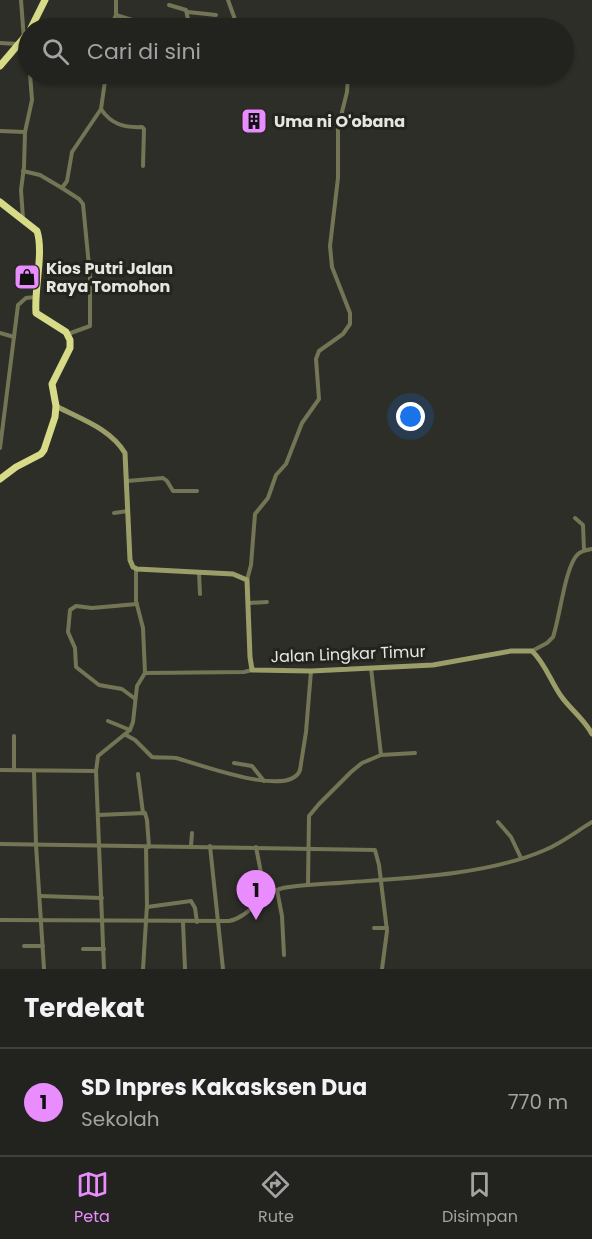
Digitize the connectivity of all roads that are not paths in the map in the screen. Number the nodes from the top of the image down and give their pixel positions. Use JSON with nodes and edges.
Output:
{"nodes":[{"id":1,"x":21,"y":0,"type":"edge"},
{"id":2,"x":45,"y":0,"type":"edge"},
{"id":3,"x":116,"y":0,"type":"edge"},
{"id":4,"x":228,"y":0,"type":"edge"},
{"id":5,"x":168,"y":5,"type":"dead end"},
{"id":6,"x":188,"y":12,"type":"junction"},
{"id":7,"x":116,"y":15,"type":"junction"},
{"id":8,"x":216,"y":15,"type":"dead end"},
{"id":9,"x":22,"y":18,"type":"edge"},
{"id":10,"x":36,"y":18,"type":"edge"},
{"id":11,"x":115,"y":18,"type":"edge"},
{"id":12,"x":126,"y":18,"type":"edge"},
{"id":13,"x":189,"y":18,"type":"edge"},
{"id":14,"x":235,"y":18,"type":"edge"},
{"id":15,"x":18,"y":40,"type":"edge"},
{"id":16,"x":0,"y":43,"type":"edge"},
{"id":17,"x":18,"y":46,"type":"edge"},
{"id":18,"x":0,"y":66,"type":"edge"},
{"id":19,"x":31,"y":84,"type":"edge"},
{"id":20,"x":105,"y":84,"type":"edge"},
{"id":21,"x":347,"y":84,"type":"edge"},
{"id":22,"x":101,"y":109,"type":"junction"},
{"id":23,"x":0,"y":131,"type":"edge"},
{"id":24,"x":25,"y":132,"type":"junction"},
{"id":25,"x":142,"y":166,"type":"dead end"},
{"id":26,"x":23,"y":171,"type":"junction"},
{"id":27,"x":62,"y":188,"type":"junction"},
{"id":28,"x":0,"y":202,"type":"edge"},
{"id":29,"x":23,"y":220,"type":"junction"},
{"id":30,"x":35,"y":297,"type":"junction"},
{"id":31,"x":0,"y":333,"type":"edge"},
{"id":32,"x":68,"y":334,"type":"junction"},
{"id":33,"x":14,"y":338,"type":"junction"},
{"id":34,"x":56,"y":405,"type":"junction"},
{"id":35,"x":2,"y":408,"type":"edge"},
{"id":36,"x":0,"y":448,"type":"edge"},
{"id":37,"x":0,"y":479,"type":"edge"},
{"id":38,"x":127,"y":481,"type":"junction"},
{"id":39,"x":197,"y":491,"type":"dead end"},
{"id":40,"x":128,"y":511,"type":"junction"},
{"id":41,"x":114,"y":513,"type":"dead end"},
{"id":42,"x":575,"y":518,"type":"dead end"},
{"id":43,"x":592,"y":549,"type":"edge"},
{"id":44,"x":584,"y":550,"type":"junction"},
{"id":45,"x":136,"y":569,"type":"junction"},
{"id":46,"x":199,"y":572,"type":"junction"},
{"id":47,"x":247,"y":580,"type":"junction"},
{"id":48,"x":200,"y":594,"type":"dead end"},
{"id":49,"x":267,"y":602,"type":"dead end"},
{"id":50,"x":249,"y":603,"type":"junction"},
{"id":51,"x":137,"y":604,"type":"junction"},
{"id":52,"x":532,"y":651,"type":"junction"},
{"id":53,"x":371,"y":668,"type":"junction"},
{"id":54,"x":252,"y":670,"type":"junction"},
{"id":55,"x":310,"y":671,"type":"junction"},
{"id":56,"x":145,"y":673,"type":"junction"},
{"id":57,"x":135,"y":699,"type":"junction"},
{"id":58,"x":108,"y":721,"type":"dead end"},
{"id":59,"x":128,"y":732,"type":"junction"},
{"id":60,"x":592,"y":734,"type":"edge"},
{"id":61,"x":14,"y":736,"type":"dead end"},
{"id":62,"x":415,"y":753,"type":"dead end"},
{"id":63,"x":381,"y":755,"type":"junction"},
{"id":64,"x":234,"y":764,"type":"dead end"},
{"id":65,"x":0,"y":770,"type":"edge"},
{"id":66,"x":14,"y":770,"type":"junction"},
{"id":67,"x":34,"y":771,"type":"junction"},
{"id":68,"x":96,"y":771,"type":"junction"},
{"id":69,"x":138,"y":774,"type":"dead end"},
{"id":70,"x":264,"y":781,"type":"junction"},
{"id":71,"x":142,"y":813,"type":"junction"},
{"id":72,"x":98,"y":815,"type":"junction"},
{"id":73,"x":498,"y":822,"type":"dead end"},
{"id":74,"x":592,"y":822,"type":"edge"},
{"id":75,"x":192,"y":833,"type":"dead end"},
{"id":76,"x":0,"y":844,"type":"edge"},
{"id":77,"x":36,"y":844,"type":"junction"},
{"id":78,"x":99,"y":846,"type":"junction"},
{"id":79,"x":191,"y":846,"type":"junction"},
{"id":80,"x":210,"y":846,"type":"junction"},
{"id":81,"x":147,"y":847,"type":"junction"},
{"id":82,"x":256,"y":847,"type":"junction"},
{"id":83,"x":309,"y":848,"type":"junction"},
{"id":84,"x":522,"y":858,"type":"junction"},
{"id":85,"x":381,"y":880,"type":"junction"},
{"id":86,"x":263,"y":883,"type":"dead end"},
{"id":87,"x":308,"y":885,"type":"junction"},
{"id":88,"x":277,"y":890,"type":"junction"},
{"id":89,"x":40,"y":896,"type":"junction"},
{"id":90,"x":102,"y":898,"type":"junction"},
{"id":91,"x":147,"y":907,"type":"junction"},
{"id":92,"x":0,"y":920,"type":"edge"},
{"id":93,"x":41,"y":920,"type":"junction"},
{"id":94,"x":103,"y":921,"type":"junction"},
{"id":95,"x":218,"y":921,"type":"junction"},
{"id":96,"x":147,"y":922,"type":"junction"},
{"id":97,"x":183,"y":922,"type":"junction"},
{"id":98,"x":196,"y":922,"type":"junction"},
{"id":99,"x":374,"y":928,"type":"dead end"},
{"id":100,"x":387,"y":928,"type":"junction"},
{"id":101,"x":24,"y":946,"type":"dead end"},
{"id":102,"x":43,"y":946,"type":"junction"},
{"id":103,"x":83,"y":949,"type":"dead end"},
{"id":104,"x":104,"y":950,"type":"junction"},
{"id":105,"x":284,"y":955,"type":"dead end"},
{"id":106,"x":44,"y":969,"type":"edge"},
{"id":107,"x":105,"y":969,"type":"edge"},
{"id":108,"x":143,"y":969,"type":"edge"},
{"id":109,"x":185,"y":969,"type":"edge"},
{"id":110,"x":223,"y":969,"type":"edge"},
{"id":111,"x":382,"y":969,"type":"edge"}],
"edges":[{"from":1,"to":9,"type":"street"},
{"from":2,"to":10,"type":"highway"},
{"from":3,"to":7,"type":"street"},
{"from":4,"to":14,"type":"street"},
{"from":5,"to":6,"type":"street"},
{"from":6,"to":8,"type":"street"},
{"from":6,"to":13,"type":"street"},
{"from":7,"to":11,"type":"street"},
{"from":7,"to":12,"type":"street"},
{"from":15,"to":16,"type":"street"},
{"from":17,"to":18,"type":"highway"},
{"from":19,"to":24,"type":"street"},
{"from":20,"to":22,"type":"street"},
{"from":21,"to":47,"type":"street"},
{"from":22,"to":25,"type":"street"},
{"from":22,"to":27,"type":"street"},
{"from":23,"to":24,"type":"street"},
{"from":24,"to":26,"type":"street"},
{"from":26,"to":27,"type":"street"},
{"from":26,"to":29,"type":"street"},
{"from":27,"to":32,"type":"street"},
{"from":28,"to":29,"type":"highway"},
{"from":29,"to":30,"type":"highway"},
{"from":30,"to":32,"type":"highway"},
{"from":30,"to":33,"type":"street"},
{"from":31,"to":33,"type":"street"},
{"from":32,"to":34,"type":"highway"},
{"from":33,"to":35,"type":"street"},
{"from":34,"to":37,"type":"highway"},
{"from":34,"to":38,"type":"main road"},
{"from":35,"to":36,"type":"street"},
{"from":38,"to":39,"type":"street"},
{"from":38,"to":40,"type":"main road"},
{"from":40,"to":41,"type":"street"},
{"from":40,"to":45,"type":"main road"},
{"from":42,"to":44,"type":"street"},
{"from":43,"to":44,"type":"street"},
{"from":44,"to":52,"type":"street"},
{"from":45,"to":46,"type":"main road"},
{"from":45,"to":51,"type":"street"},
{"from":46,"to":47,"type":"main road"},
{"from":46,"to":48,"type":"street"},
{"from":47,"to":50,"type":"main road","name":"Jalan Lingkar Timur"},
{"from":49,"to":50,"type":"street"},
{"from":50,"to":54,"type":"main road","name":"Jalan Lingkar Timur"},
{"from":51,"to":56,"type":"street"},
{"from":51,"to":57,"type":"street"},
{"from":52,"to":53,"type":"main road","name":"Jalan Lingkar Timur"},
{"from":52,"to":60,"type":"main road"},
{"from":53,"to":55,"type":"main road","name":"Jalan Lingkar Timur"},
{"from":53,"to":63,"type":"street"},
{"from":54,"to":55,"type":"main road","name":"Jalan Lingkar Timur"},
{"from":54,"to":56,"type":"street"},
{"from":55,"to":70,"type":"street"},
{"from":56,"to":57,"type":"street"},
{"from":57,"to":59,"type":"street"},
{"from":58,"to":59,"type":"street"},
{"from":59,"to":68,"type":"street"},
{"from":59,"to":70,"type":"street"},
{"from":61,"to":66,"type":"street"},
{"from":62,"to":63,"type":"street"},
{"from":63,"to":83,"type":"street"},
{"from":64,"to":70,"type":"street"},
{"from":65,"to":66,"type":"street"},
{"from":66,"to":67,"type":"street"},
{"from":67,"to":68,"type":"street"},
{"from":67,"to":77,"type":"street"},
{"from":68,"to":72,"type":"street"},
{"from":69,"to":71,"type":"street"},
{"from":71,"to":72,"type":"street"},
{"from":71,"to":81,"type":"street"},
{"from":72,"to":78,"type":"street"},
{"from":73,"to":84,"type":"street"},
{"from":74,"to":84,"type":"street"},
{"from":75,"to":79,"type":"street"},
{"from":76,"to":77,"type":"street"},
{"from":77,"to":78,"type":"street"},
{"from":77,"to":89,"type":"street"},
{"from":78,"to":81,"type":"street"},
{"from":78,"to":90,"type":"street"},
{"from":79,"to":80,"type":"street"},
{"from":79,"to":81,"type":"street"},
{"from":80,"to":82,"type":"street"},
{"from":80,"to":95,"type":"street"},
{"from":81,"to":91,"type":"street"},
{"from":82,"to":83,"type":"street"},
{"from":82,"to":86,"type":"street"},
{"from":83,"to":85,"type":"street"},
{"from":83,"to":87,"type":"street"},
{"from":84,"to":85,"type":"street"},
{"from":85,"to":87,"type":"street"},
{"from":85,"to":100,"type":"street"},
{"from":87,"to":88,"type":"street"},
{"from":88,"to":95,"type":"street"},
{"from":88,"to":105,"type":"street"},
{"from":89,"to":90,"type":"street"},
{"from":89,"to":93,"type":"street"},
{"from":90,"to":94,"type":"street"},
{"from":91,"to":96,"type":"street"},
{"from":91,"to":98,"type":"street"},
{"from":92,"to":93,"type":"street"},
{"from":93,"to":94,"type":"street"},
{"from":93,"to":102,"type":"street"},
{"from":94,"to":96,"type":"street"},
{"from":94,"to":104,"type":"street"},
{"from":95,"to":98,"type":"street"},
{"from":95,"to":110,"type":"street"},
{"from":96,"to":97,"type":"street"},
{"from":96,"to":108,"type":"street"},
{"from":97,"to":98,"type":"street"},
{"from":97,"to":109,"type":"street"},
{"from":99,"to":100,"type":"street"},
{"from":100,"to":111,"type":"street"},
{"from":101,"to":102,"type":"street"},
{"from":102,"to":106,"type":"street"},
{"from":103,"to":104,"type":"street"},
{"from":104,"to":107,"type":"street"}]}
